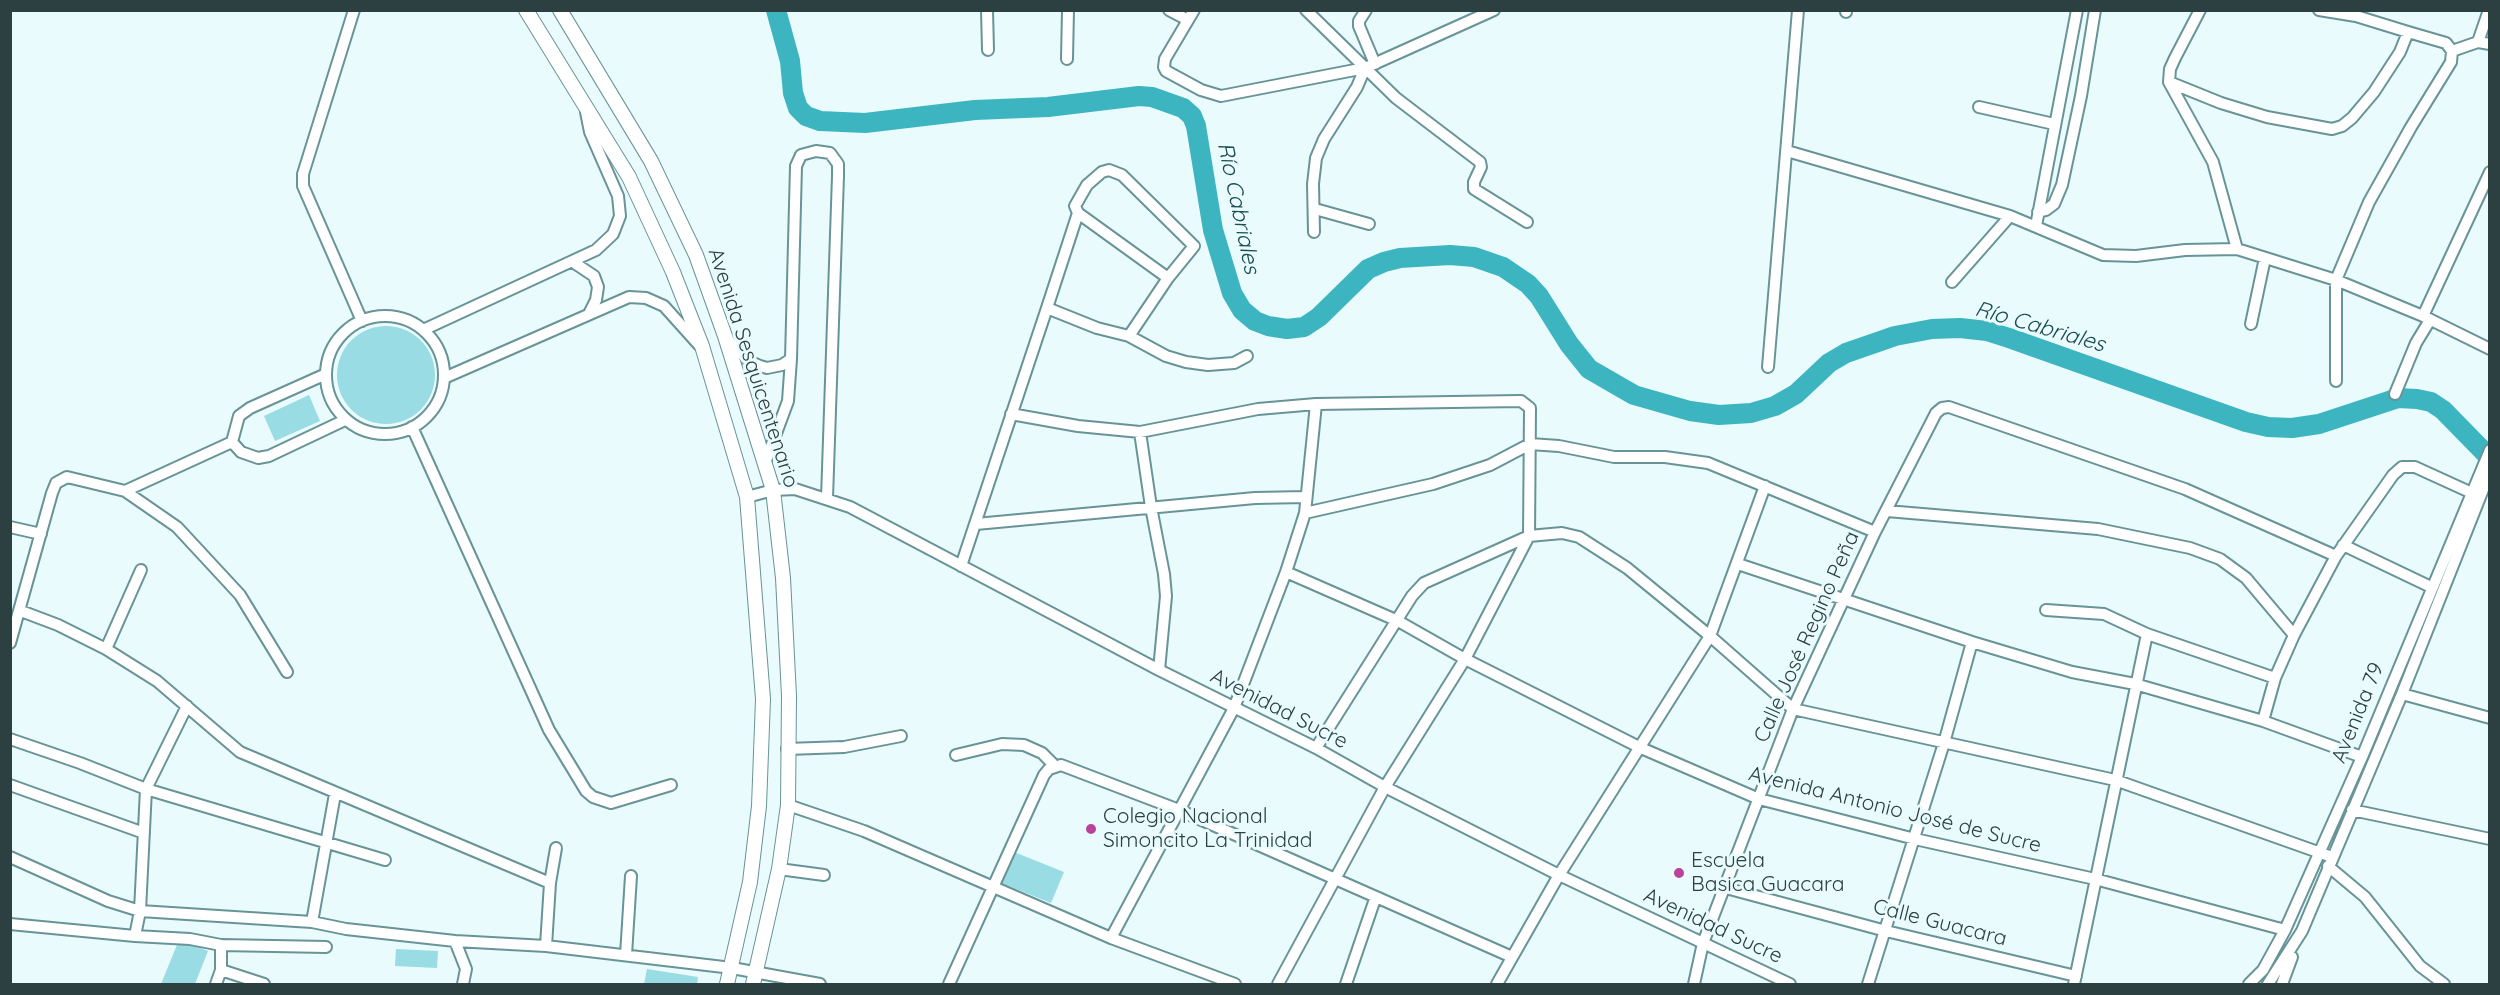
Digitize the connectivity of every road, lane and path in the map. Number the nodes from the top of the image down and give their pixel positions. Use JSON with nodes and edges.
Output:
{"nodes":[{"id":1,"x":354,"y":10,"type":"edge"},
{"id":2,"x":526,"y":10,"type":"edge"},
{"id":3,"x":560,"y":10,"type":"edge"},
{"id":4,"x":974,"y":10,"type":"edge"},
{"id":5,"x":1068,"y":10,"type":"edge"},
{"id":6,"x":1169,"y":10,"type":"edge"},
{"id":7,"x":1306,"y":10,"type":"edge"},
{"id":8,"x":1366,"y":10,"type":"edge"},
{"id":9,"x":1494,"y":10,"type":"edge"},
{"id":10,"x":1798,"y":10,"type":"edge"},
{"id":11,"x":2077,"y":10,"type":"edge"},
{"id":12,"x":2095,"y":10,"type":"edge"},
{"id":13,"x":2200,"y":10,"type":"edge"},
{"id":14,"x":2319,"y":10,"type":"edge"},
{"id":15,"x":2489,"y":10,"type":"edge"},
{"id":16,"x":987,"y":11,"type":"edge"},
{"id":17,"x":1191,"y":15,"type":"edge"},
{"id":18,"x":2408,"y":32,"type":"junction"},
{"id":19,"x":2484,"y":43,"type":"edge"},
{"id":20,"x":988,"y":51,"type":"dead end"},
{"id":21,"x":2452,"y":51,"type":"junction"},
{"id":22,"x":1067,"y":60,"type":"dead end"},
{"id":23,"x":1370,"y":66,"type":"junction"},
{"id":24,"x":2169,"y":82,"type":"junction"},
{"id":25,"x":585,"y":106,"type":"junction"},
{"id":26,"x":1979,"y":107,"type":"dead end"},
{"id":27,"x":2054,"y":124,"type":"junction"},
{"id":28,"x":1787,"y":151,"type":"junction"},
{"id":29,"x":2490,"y":172,"type":"edge"},
{"id":30,"x":1315,"y":209,"type":"junction"},
{"id":31,"x":2038,"y":212,"type":"junction"},
{"id":32,"x":1078,"y":213,"type":"junction"},
{"id":33,"x":2010,"y":216,"type":"junction"},
{"id":34,"x":1527,"y":222,"type":"dead end"},
{"id":35,"x":1369,"y":224,"type":"dead end"},
{"id":36,"x":2036,"y":226,"type":"junction"},
{"id":37,"x":1314,"y":231,"type":"dead end"},
{"id":38,"x":2237,"y":249,"type":"junction"},
{"id":39,"x":2265,"y":258,"type":"junction"},
{"id":40,"x":573,"y":262,"type":"junction"},
{"id":41,"x":1168,"y":278,"type":"junction"},
{"id":42,"x":2336,"y":280,"type":"junction"},
{"id":43,"x":1952,"y":282,"type":"dead end"},
{"id":44,"x":1047,"y":308,"type":"junction"},
{"id":45,"x":589,"y":314,"type":"junction"},
{"id":46,"x":2426,"y":318,"type":"junction"},
{"id":47,"x":362,"y":321,"type":"junction"},
{"id":48,"x":2251,"y":324,"type":"dead end"},
{"id":49,"x":423,"y":330,"type":"junction"},
{"id":50,"x":725,"y":336,"type":"junction"},
{"id":51,"x":1129,"y":336,"type":"junction"},
{"id":52,"x":2490,"y":349,"type":"edge"},
{"id":53,"x":704,"y":352,"type":"junction"},
{"id":54,"x":1247,"y":356,"type":"dead end"},
{"id":55,"x":791,"y":359,"type":"junction"},
{"id":56,"x":1768,"y":367,"type":"dead end"},
{"id":57,"x":326,"y":374,"type":"junction"},
{"id":58,"x":444,"y":378,"type":"junction"},
{"id":59,"x":2336,"y":381,"type":"dead end"},
{"id":60,"x":2395,"y":394,"type":"dead end"},
{"id":61,"x":1316,"y":404,"type":"junction"},
{"id":62,"x":1011,"y":414,"type":"junction"},
{"id":63,"x":345,"y":420,"type":"junction"},
{"id":64,"x":412,"y":428,"type":"junction"},
{"id":65,"x":1140,"y":432,"type":"junction"},
{"id":66,"x":232,"y":442,"type":"junction"},
{"id":67,"x":1530,"y":444,"type":"junction"},
{"id":68,"x":2490,"y":450,"type":"edge"},
{"id":69,"x":765,"y":463,"type":"junction"},
{"id":70,"x":2490,"y":472,"type":"edge"},
{"id":71,"x":2481,"y":482,"type":"junction"},
{"id":72,"x":1766,"y":486,"type":"junction"},
{"id":73,"x":125,"y":490,"type":"junction"},
{"id":74,"x":773,"y":490,"type":"junction"},
{"id":75,"x":2472,"y":493,"type":"junction"},
{"id":76,"x":747,"y":497,"type":"junction"},
{"id":77,"x":1305,"y":497,"type":"junction"},
{"id":78,"x":827,"y":498,"type":"junction"},
{"id":79,"x":1151,"y":507,"type":"junction"},
{"id":80,"x":1887,"y":511,"type":"junction"},
{"id":81,"x":1305,"y":513,"type":"junction"},
{"id":82,"x":976,"y":524,"type":"junction"},
{"id":83,"x":10,"y":527,"type":"edge"},
{"id":84,"x":1875,"y":532,"type":"junction"},
{"id":85,"x":41,"y":534,"type":"junction"},
{"id":86,"x":1529,"y":536,"type":"junction"},
{"id":87,"x":2343,"y":545,"type":"junction"},
{"id":88,"x":2336,"y":556,"type":"junction"},
{"id":89,"x":1738,"y":564,"type":"junction"},
{"id":90,"x":961,"y":566,"type":"junction"},
{"id":91,"x":141,"y":570,"type":"dead end"},
{"id":92,"x":1286,"y":572,"type":"junction"},
{"id":93,"x":2431,"y":587,"type":"junction"},
{"id":94,"x":1845,"y":600,"type":"junction"},
{"id":95,"x":2046,"y":610,"type":"dead end"},
{"id":96,"x":21,"y":611,"type":"junction"},
{"id":97,"x":1398,"y":621,"type":"junction"},
{"id":98,"x":2146,"y":634,"type":"junction"},
{"id":99,"x":2294,"y":635,"type":"junction"},
{"id":100,"x":1710,"y":636,"type":"junction"},
{"id":101,"x":1971,"y":642,"type":"junction"},
{"id":102,"x":10,"y":643,"type":"edge"},
{"id":103,"x":106,"y":649,"type":"junction"},
{"id":104,"x":1465,"y":659,"type":"junction"},
{"id":105,"x":1159,"y":670,"type":"junction"},
{"id":106,"x":287,"y":672,"type":"dead end"},
{"id":107,"x":2276,"y":678,"type":"junction"},
{"id":108,"x":2135,"y":684,"type":"junction"},
{"id":109,"x":2402,"y":694,"type":"junction"},
{"id":110,"x":187,"y":706,"type":"junction"},
{"id":111,"x":1234,"y":708,"type":"junction"},
{"id":112,"x":1793,"y":709,"type":"junction"},
{"id":113,"x":2490,"y":718,"type":"edge"},
{"id":114,"x":2262,"y":721,"type":"junction"},
{"id":115,"x":901,"y":736,"type":"dead end"},
{"id":116,"x":10,"y":739,"type":"edge"},
{"id":117,"x":1944,"y":743,"type":"junction"},
{"id":118,"x":1316,"y":748,"type":"junction"},
{"id":119,"x":1641,"y":748,"type":"junction"},
{"id":120,"x":787,"y":749,"type":"junction"},
{"id":121,"x":956,"y":754,"type":"dead end"},
{"id":122,"x":2362,"y":757,"type":"junction"},
{"id":123,"x":1055,"y":766,"type":"junction"},
{"id":124,"x":2115,"y":780,"type":"junction"},
{"id":125,"x":671,"y":785,"type":"dead end"},
{"id":126,"x":10,"y":786,"type":"edge"},
{"id":127,"x":1385,"y":787,"type":"junction"},
{"id":128,"x":146,"y":789,"type":"junction"},
{"id":129,"x":334,"y":794,"type":"junction"},
{"id":130,"x":1759,"y":800,"type":"junction"},
{"id":131,"x":788,"y":805,"type":"junction"},
{"id":132,"x":1179,"y":810,"type":"junction"},
{"id":133,"x":2352,"y":810,"type":"junction"},
{"id":134,"x":144,"y":833,"type":"junction"},
{"id":135,"x":2490,"y":838,"type":"edge"},
{"id":136,"x":1915,"y":839,"type":"junction"},
{"id":137,"x":327,"y":843,"type":"junction"},
{"id":138,"x":556,"y":848,"type":"dead end"},
{"id":139,"x":2319,"y":853,"type":"junction"},
{"id":140,"x":10,"y":857,"type":"edge"},
{"id":141,"x":385,"y":860,"type":"dead end"},
{"id":142,"x":2330,"y":862,"type":"junction"},
{"id":143,"x":779,"y":869,"type":"junction"},
{"id":144,"x":824,"y":875,"type":"dead end"},
{"id":145,"x":1559,"y":875,"type":"junction"},
{"id":146,"x":631,"y":876,"type":"dead end"},
{"id":147,"x":1334,"y":879,"type":"junction"},
{"id":148,"x":2095,"y":879,"type":"junction"},
{"id":149,"x":550,"y":883,"type":"junction"},
{"id":150,"x":993,"y":886,"type":"junction"},
{"id":151,"x":1726,"y":888,"type":"junction"},
{"id":152,"x":1375,"y":899,"type":"junction"},
{"id":153,"x":140,"y":911,"type":"junction"},
{"id":154,"x":312,"y":922,"type":"junction"},
{"id":155,"x":10,"y":924,"type":"edge"},
{"id":156,"x":2285,"y":930,"type":"junction"},
{"id":157,"x":2302,"y":930,"type":"junction"},
{"id":158,"x":1886,"y":931,"type":"junction"},
{"id":159,"x":135,"y":936,"type":"junction"},
{"id":160,"x":1111,"y":938,"type":"junction"},
{"id":161,"x":455,"y":940,"type":"junction"},
{"id":162,"x":1704,"y":944,"type":"junction"},
{"id":163,"x":221,"y":945,"type":"junction"},
{"id":164,"x":546,"y":946,"type":"junction"},
{"id":165,"x":326,"y":947,"type":"dead end"},
{"id":166,"x":626,"y":955,"type":"junction"},
{"id":167,"x":1512,"y":957,"type":"junction"},
{"id":168,"x":732,"y":968,"type":"junction"},
{"id":169,"x":221,"y":970,"type":"junction"},
{"id":170,"x":754,"y":979,"type":"edge"},
{"id":171,"x":2075,"y":980,"type":"edge"},
{"id":172,"x":216,"y":984,"type":"edge"},
{"id":173,"x":264,"y":984,"type":"edge"},
{"id":174,"x":463,"y":984,"type":"edge"},
{"id":175,"x":727,"y":984,"type":"edge"},
{"id":176,"x":820,"y":984,"type":"edge"},
{"id":177,"x":949,"y":984,"type":"edge"},
{"id":178,"x":1235,"y":984,"type":"edge"},
{"id":179,"x":1278,"y":984,"type":"edge"},
{"id":180,"x":1346,"y":984,"type":"edge"},
{"id":181,"x":1497,"y":984,"type":"edge"},
{"id":182,"x":1694,"y":984,"type":"edge"},
{"id":183,"x":1790,"y":984,"type":"edge"},
{"id":184,"x":1868,"y":984,"type":"edge"},
{"id":185,"x":2249,"y":984,"type":"edge"},
{"id":186,"x":2268,"y":984,"type":"edge"},
{"id":187,"x":2282,"y":984,"type":"edge"},
{"id":188,"x":2444,"y":984,"type":"edge"}],
"edges":[{"from":1,"to":47,"type":"street"},
{"from":2,"to":25,"type":"main road","name":"Avenida Sesquicentenario"},
{"from":3,"to":50,"type":"main road","name":"Avenida Sesquicentenario"},
{"from":4,"to":16,"type":"street"},
{"from":5,"to":22,"type":"street"},
{"from":6,"to":17,"type":"street"},
{"from":7,"to":23,"type":"street"},
{"from":8,"to":23,"type":"street"},
{"from":9,"to":23,"type":"street"},
{"from":10,"to":28,"type":"street"},
{"from":11,"to":27,"type":"street"},
{"from":12,"to":31,"type":"street"},
{"from":13,"to":24,"type":"street"},
{"from":14,"to":18,"type":"street"},
{"from":15,"to":19,"type":"street"},
{"from":16,"to":20,"type":"street"},
{"from":17,"to":23,"type":"street"},
{"from":18,"to":21,"type":"street"},
{"from":18,"to":24,"type":"street"},
{"from":19,"to":21,"type":"street"},
{"from":21,"to":42,"type":"street"},
{"from":23,"to":30,"type":"street"},
{"from":23,"to":34,"type":"street"},
{"from":24,"to":38,"type":"street"},
{"from":25,"to":40,"type":"street"},
{"from":25,"to":53,"type":"main road","name":"Avenida Sesquicentenario"},
{"from":26,"to":27,"type":"street"},
{"from":27,"to":31,"type":"street"},
{"from":28,"to":33,"type":"street"},
{"from":28,"to":56,"type":"street"},
{"from":29,"to":46,"type":"street"},
{"from":30,"to":35,"type":"street"},
{"from":30,"to":37,"type":"street"},
{"from":31,"to":36,"type":"street"},
{"from":32,"to":41,"type":"street"},
{"from":32,"to":41,"type":"street"},
{"from":32,"to":44,"type":"street"},
{"from":33,"to":36,"type":"street"},
{"from":33,"to":43,"type":"street"},
{"from":36,"to":38,"type":"street"},
{"from":38,"to":39,"type":"street"},
{"from":39,"to":42,"type":"street"},
{"from":39,"to":48,"type":"street"},
{"from":40,"to":45,"type":"street"},
{"from":40,"to":49,"type":"street"},
{"from":41,"to":51,"type":"street"},
{"from":42,"to":46,"type":"street"},
{"from":42,"to":59,"type":"street"},
{"from":44,"to":51,"type":"street"},
{"from":44,"to":62,"type":"street"},
{"from":45,"to":53,"type":"street"},
{"from":45,"to":58,"type":"street"},
{"from":46,"to":52,"type":"street"},
{"from":46,"to":60,"type":"street"},
{"from":47,"to":49,"type":"street"},
{"from":47,"to":57,"type":"street"},
{"from":49,"to":58,"type":"street"},
{"from":50,"to":55,"type":"street"},
{"from":50,"to":69,"type":"main road","name":"Avenida Sesquicentenario"},
{"from":51,"to":54,"type":"street"},
{"from":53,"to":76,"type":"main road","name":"Avenida Sesquicentenario"},
{"from":55,"to":69,"type":"street"},
{"from":55,"to":78,"type":"street"},
{"from":57,"to":63,"type":"street"},
{"from":57,"to":66,"type":"street"},
{"from":58,"to":64,"type":"street"},
{"from":61,"to":65,"type":"street"},
{"from":61,"to":67,"type":"street"},
{"from":61,"to":77,"type":"street"},
{"from":62,"to":65,"type":"street"},
{"from":62,"to":82,"type":"street"},
{"from":63,"to":64,"type":"street"},
{"from":63,"to":66,"type":"street"},
{"from":64,"to":125,"type":"street"},
{"from":65,"to":79,"type":"street"},
{"from":66,"to":73,"type":"street"},
{"from":67,"to":72,"type":"street"},
{"from":67,"to":81,"type":"street"},
{"from":67,"to":86,"type":"street"},
{"from":68,"to":71,"type":"street","name":"Avenida 79"},
{"from":69,"to":74,"type":"main road","name":"Avenida Sesquicentenario"},
{"from":70,"to":71,"type":"street","name":"Avenida 79"},
{"from":71,"to":75,"type":"street","name":"Avenida 79"},
{"from":71,"to":109,"type":"street"},
{"from":72,"to":84,"type":"street"},
{"from":72,"to":89,"type":"street"},
{"from":73,"to":85,"type":"street"},
{"from":73,"to":106,"type":"street"},
{"from":74,"to":76,"type":"street","name":"Avenidad Sucre"},
{"from":74,"to":78,"type":"street","name":"Avenidad Sucre"},
{"from":74,"to":120,"type":"main road","name":"Avenida Sesquicentenario"},
{"from":75,"to":87,"type":"street"},
{"from":75,"to":93,"type":"street","name":"Avenida 79"},
{"from":76,"to":168,"type":"main road","name":"Avenida Sesquicentenario"},
{"from":77,"to":79,"type":"street"},
{"from":77,"to":81,"type":"street"},
{"from":78,"to":90,"type":"street","name":"Avenidad Sucre"},
{"from":79,"to":82,"type":"street"},
{"from":79,"to":105,"type":"street"},
{"from":80,"to":84,"type":"street","name":"Calle José Regino Peña"},
{"from":80,"to":88,"type":"street","name":"Calle José Regino Peña"},
{"from":80,"to":99,"type":"street"},
{"from":81,"to":92,"type":"street"},
{"from":82,"to":90,"type":"street"},
{"from":83,"to":85,"type":"street"},
{"from":84,"to":94,"type":"street","name":"Calle José Regino Peña"},
{"from":85,"to":96,"type":"street"},
{"from":86,"to":97,"type":"street"},
{"from":86,"to":100,"type":"street"},
{"from":86,"to":104,"type":"street"},
{"from":87,"to":88,"type":"street"},
{"from":87,"to":93,"type":"street"},
{"from":88,"to":99,"type":"street"},
{"from":89,"to":94,"type":"street"},
{"from":89,"to":100,"type":"street"},
{"from":90,"to":105,"type":"street","name":"Avenidad Sucre"},
{"from":91,"to":103,"type":"street"},
{"from":92,"to":97,"type":"street","name":"Avenida Antonio José de Sucre"},
{"from":92,"to":111,"type":"street"},
{"from":93,"to":122,"type":"street","name":"Avenida 79"},
{"from":94,"to":101,"type":"street"},
{"from":94,"to":112,"type":"street","name":"Calle José Regino Peña"},
{"from":95,"to":98,"type":"street"},
{"from":96,"to":102,"type":"street"},
{"from":96,"to":103,"type":"street"},
{"from":97,"to":104,"type":"street","name":"Avenida Antonio José de Sucre"},
{"from":97,"to":118,"type":"street"},
{"from":98,"to":107,"type":"street"},
{"from":98,"to":108,"type":"street"},
{"from":99,"to":107,"type":"street"},
{"from":100,"to":112,"type":"street"},
{"from":100,"to":119,"type":"street"},
{"from":101,"to":108,"type":"street"},
{"from":101,"to":117,"type":"street"},
{"from":103,"to":110,"type":"street"},
{"from":104,"to":119,"type":"street","name":"Avenida Antonio José de Sucre"},
{"from":104,"to":127,"type":"street"},
{"from":105,"to":111,"type":"street","name":"Avenidad Sucre"},
{"from":107,"to":114,"type":"street"},
{"from":108,"to":114,"type":"street"},
{"from":108,"to":124,"type":"street"},
{"from":109,"to":113,"type":"street"},
{"from":109,"to":133,"type":"street"},
{"from":110,"to":128,"type":"street"},
{"from":110,"to":129,"type":"street"},
{"from":111,"to":118,"type":"street","name":"Avenidad Sucre"},
{"from":111,"to":132,"type":"street"},
{"from":112,"to":117,"type":"street"},
{"from":112,"to":130,"type":"street","name":"Calle José Regino Peña"},
{"from":114,"to":122,"type":"street"},
{"from":115,"to":120,"type":"street"},
{"from":116,"to":128,"type":"street"},
{"from":117,"to":124,"type":"street"},
{"from":117,"to":136,"type":"street"},
{"from":118,"to":127,"type":"street","name":"Avenidad Sucre"},
{"from":119,"to":130,"type":"street","name":"Avenida Antonio José de Sucre"},
{"from":119,"to":145,"type":"street"},
{"from":120,"to":131,"type":"main road","name":"Avenida Sesquicentenario"},
{"from":121,"to":123,"type":"street"},
{"from":122,"to":139,"type":"street","name":"Avenida 79"},
{"from":123,"to":132,"type":"street"},
{"from":123,"to":150,"type":"street"},
{"from":124,"to":139,"type":"street"},
{"from":124,"to":148,"type":"street"},
{"from":126,"to":134,"type":"street"},
{"from":127,"to":145,"type":"street","name":"Avenidad Sucre"},
{"from":127,"to":147,"type":"street"},
{"from":128,"to":134,"type":"street"},
{"from":128,"to":137,"type":"street"},
{"from":129,"to":137,"type":"street"},
{"from":129,"to":149,"type":"street"},
{"from":130,"to":136,"type":"street","name":"Avenida Antonio José de Sucre"},
{"from":130,"to":151,"type":"street","name":"Calle José Regino Peña"},
{"from":131,"to":143,"type":"main road","name":"Avenida Sesquicentenario"},
{"from":131,"to":150,"type":"street"},
{"from":132,"to":147,"type":"street"},
{"from":132,"to":160,"type":"street"},
{"from":133,"to":135,"type":"street"},
{"from":133,"to":142,"type":"street"},
{"from":134,"to":153,"type":"street"},
{"from":136,"to":148,"type":"street","name":"Avenida Antonio José de Sucre"},
{"from":136,"to":158,"type":"street"},
{"from":137,"to":141,"type":"street"},
{"from":137,"to":154,"type":"street"},
{"from":138,"to":149,"type":"street"},
{"from":139,"to":142,"type":"street"},
{"from":139,"to":156,"type":"street","name":"Avenida 79"},
{"from":140,"to":153,"type":"street"},
{"from":142,"to":157,"type":"street"},
{"from":142,"to":188,"type":"street"},
{"from":143,"to":144,"type":"street"},
{"from":143,"to":170,"type":"main road","name":"Avenida Sesquicentenario"},
{"from":145,"to":162,"type":"street","name":"Avenidad Sucre"},
{"from":145,"to":167,"type":"street"},
{"from":146,"to":166,"type":"street"},
{"from":147,"to":152,"type":"street"},
{"from":147,"to":179,"type":"street"},
{"from":148,"to":156,"type":"street","name":"Avenida Antonio José de Sucre"},
{"from":148,"to":171,"type":"street"},
{"from":149,"to":164,"type":"street"},
{"from":150,"to":160,"type":"street"},
{"from":150,"to":177,"type":"street"},
{"from":151,"to":158,"type":"street","name":"Calle Guacara"},
{"from":151,"to":162,"type":"street","name":"Calle José Regino Peña"},
{"from":152,"to":167,"type":"street"},
{"from":152,"to":180,"type":"street"},
{"from":153,"to":154,"type":"street"},
{"from":153,"to":159,"type":"street"},
{"from":154,"to":161,"type":"street"},
{"from":155,"to":159,"type":"street"},
{"from":156,"to":185,"type":"street","name":"Avenida 79"},
{"from":157,"to":186,"type":"street"},
{"from":157,"to":187,"type":"street"},
{"from":158,"to":171,"type":"street","name":"Calle Guacara"},
{"from":158,"to":184,"type":"street"},
{"from":159,"to":163,"type":"street"},
{"from":160,"to":178,"type":"street"},
{"from":161,"to":164,"type":"street"},
{"from":161,"to":174,"type":"street"},
{"from":162,"to":182,"type":"street","name":"Calle José Regino Peña"},
{"from":162,"to":183,"type":"street","name":"Avenidad Sucre"},
{"from":163,"to":165,"type":"street"},
{"from":163,"to":169,"type":"street"},
{"from":164,"to":166,"type":"street"},
{"from":166,"to":168,"type":"street"},
{"from":167,"to":181,"type":"street"},
{"from":168,"to":170,"type":"street"},
{"from":168,"to":175,"type":"main road","name":"Avenida Sesquicentenario"},
{"from":169,"to":172,"type":"street"},
{"from":169,"to":173,"type":"street"},
{"from":170,"to":176,"type":"street"}]}
